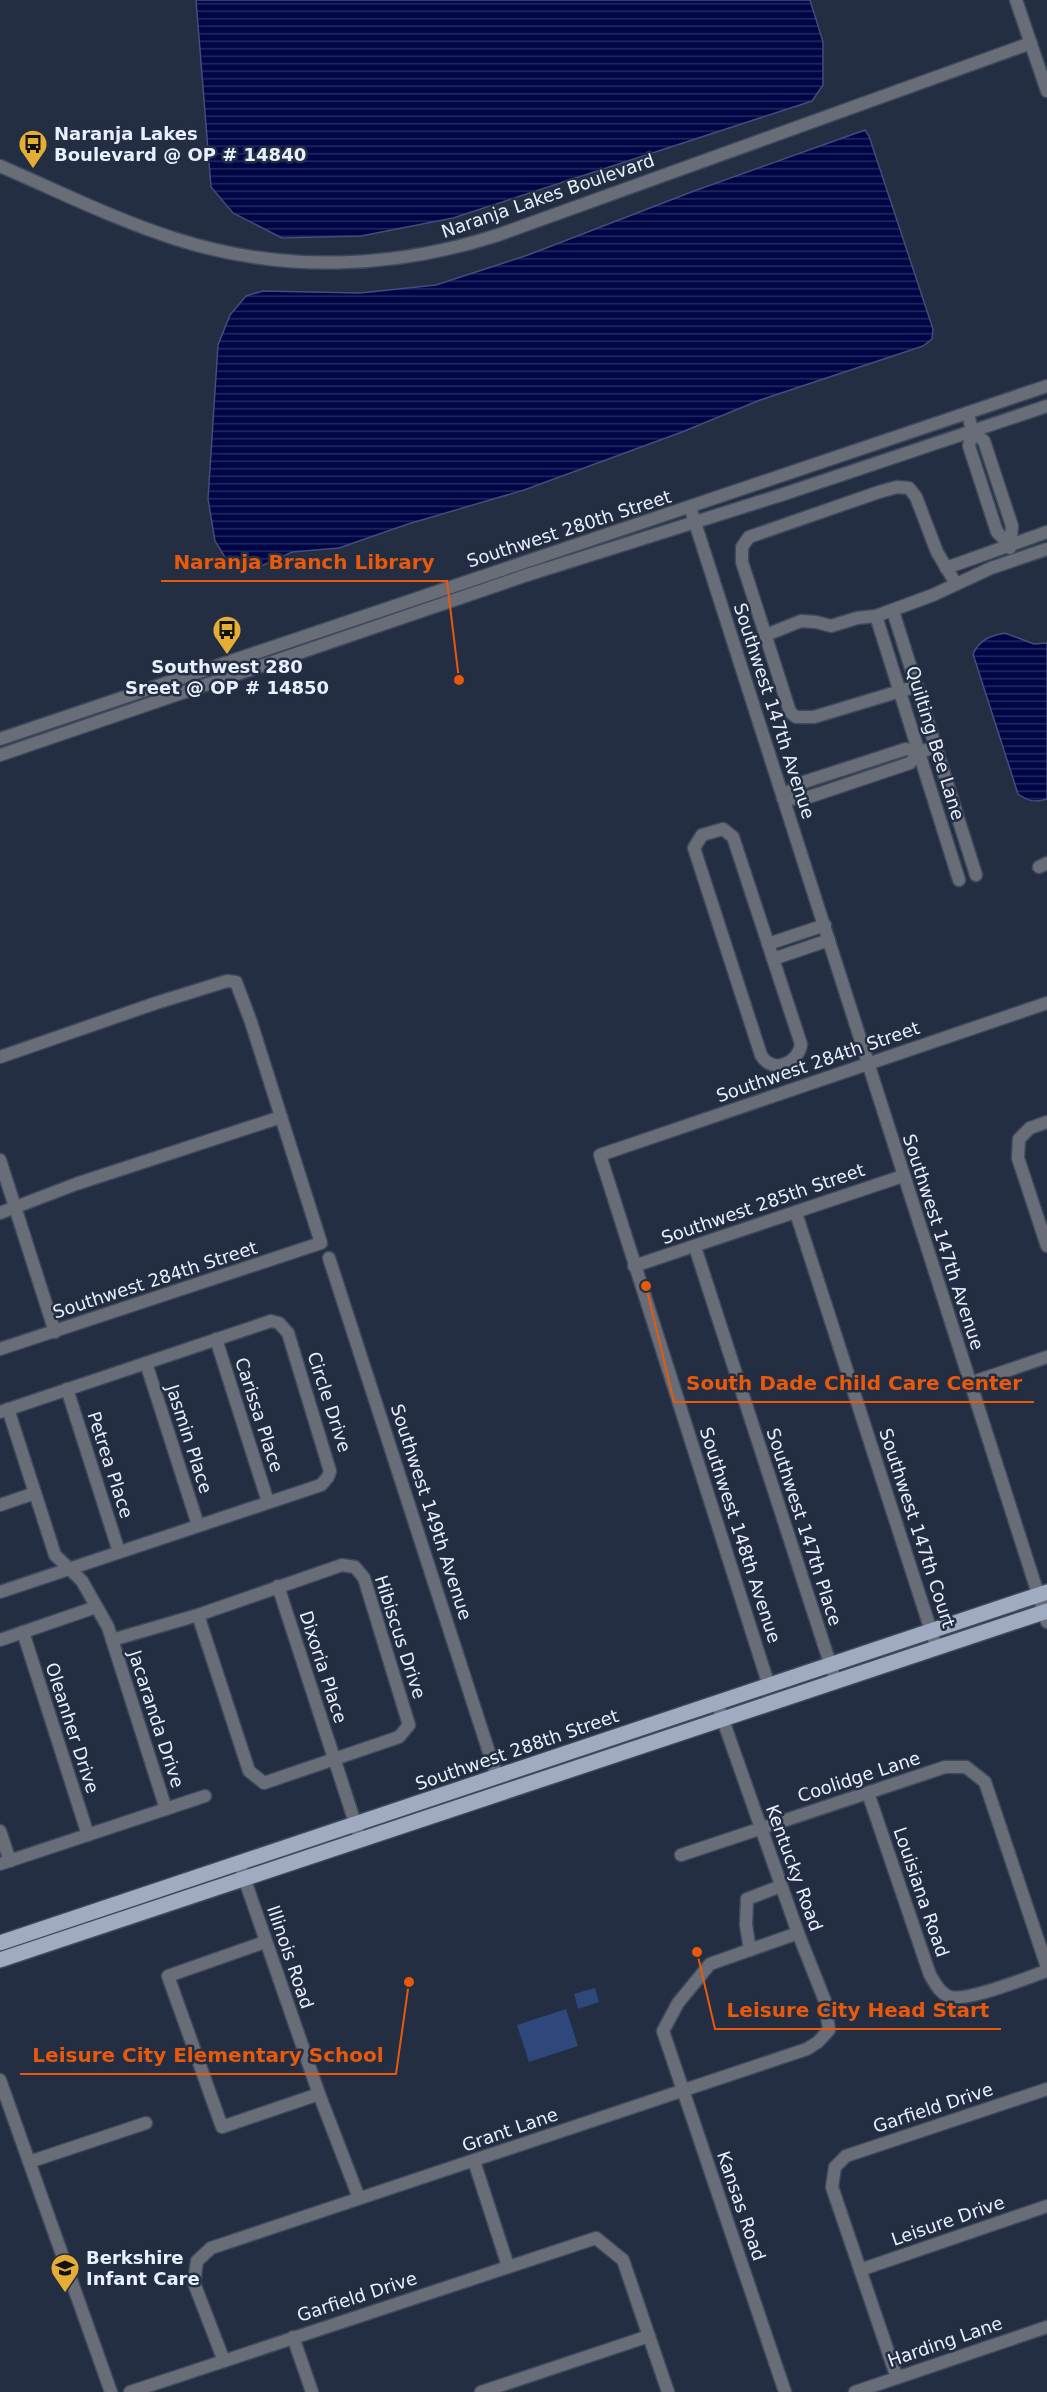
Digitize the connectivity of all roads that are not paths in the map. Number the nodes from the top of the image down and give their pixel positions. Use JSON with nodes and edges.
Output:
{"nodes":[{"id":1,"x":1017,"y":0,"type":"edge"},
{"id":2,"x":1031,"y":43,"type":"junction"},
{"id":3,"x":1047,"y":91,"type":"edge"},
{"id":4,"x":0,"y":166,"type":"edge"},
{"id":5,"x":1047,"y":386,"type":"edge"},
{"id":6,"x":1047,"y":406,"type":"edge"},
{"id":7,"x":968,"y":413,"type":"junction"},
{"id":8,"x":972,"y":431,"type":"junction"},
{"id":9,"x":774,"y":479,"type":"junction"},
{"id":10,"x":781,"y":495,"type":"junction"},
{"id":11,"x":690,"y":507,"type":"junction"},
{"id":12,"x":695,"y":522,"type":"junction"},
{"id":13,"x":1047,"y":532,"type":"edge"},
{"id":14,"x":1009,"y":544,"type":"junction"},
{"id":15,"x":1047,"y":549,"type":"edge"},
{"id":16,"x":1014,"y":560,"type":"junction"},
{"id":17,"x":946,"y":568,"type":"junction"},
{"id":18,"x":956,"y":584,"type":"junction"},
{"id":19,"x":893,"y":611,"type":"junction"},
{"id":20,"x":876,"y":616,"type":"junction"},
{"id":21,"x":325,"y":630,"type":"junction"},
{"id":22,"x":766,"y":635,"type":"junction"},
{"id":23,"x":329,"y":643,"type":"junction"},
{"id":24,"x":240,"y":658,"type":"junction"},
{"id":25,"x":247,"y":672,"type":"junction"},
{"id":26,"x":917,"y":686,"type":"junction"},
{"id":27,"x":900,"y":692,"type":"junction"},
{"id":28,"x":138,"y":693,"type":"junction"},
{"id":29,"x":144,"y":706,"type":"junction"},
{"id":30,"x":22,"y":732,"type":"junction"},
{"id":31,"x":0,"y":739,"type":"edge"},
{"id":32,"x":28,"y":745,"type":"junction"},
{"id":33,"x":936,"y":747,"type":"junction"},
{"id":34,"x":919,"y":752,"type":"junction"},
{"id":35,"x":0,"y":755,"type":"edge"},
{"id":36,"x":783,"y":798,"type":"junction"},
{"id":37,"x":976,"y":875,"type":"dead end"},
{"id":38,"x":959,"y":880,"type":"dead end"},
{"id":39,"x":825,"y":926,"type":"junction"},
{"id":40,"x":829,"y":940,"type":"junction"},
{"id":41,"x":768,"y":945,"type":"junction"},
{"id":42,"x":773,"y":959,"type":"junction"},
{"id":43,"x":1047,"y":1003,"type":"edge"},
{"id":44,"x":0,"y":1057,"type":"edge"},
{"id":45,"x":868,"y":1065,"type":"junction"},
{"id":46,"x":281,"y":1117,"type":"junction"},
{"id":47,"x":1047,"y":1122,"type":"edge"},
{"id":48,"x":600,"y":1155,"type":"joint"},
{"id":49,"x":0,"y":1160,"type":"edge"},
{"id":50,"x":903,"y":1176,"type":"junction"},
{"id":51,"x":15,"y":1207,"type":"junction"},
{"id":52,"x":0,"y":1213,"type":"edge"},
{"id":53,"x":796,"y":1213,"type":"junction"},
{"id":54,"x":1046,"y":1243,"type":"edge"},
{"id":55,"x":695,"y":1247,"type":"junction"},
{"id":56,"x":329,"y":1258,"type":"dead end"},
{"id":57,"x":634,"y":1266,"type":"junction"},
{"id":58,"x":56,"y":1332,"type":"junction"},
{"id":59,"x":216,"y":1339,"type":"junction"},
{"id":60,"x":0,"y":1349,"type":"edge"},
{"id":61,"x":1047,"y":1357,"type":"edge"},
{"id":62,"x":146,"y":1363,"type":"junction"},
{"id":63,"x":970,"y":1383,"type":"junction"},
{"id":64,"x":67,"y":1389,"type":"junction"},
{"id":65,"x":4,"y":1410,"type":"edge"},
{"id":66,"x":35,"y":1493,"type":"junction"},
{"id":67,"x":268,"y":1502,"type":"junction"},
{"id":68,"x":0,"y":1505,"type":"edge"},
{"id":69,"x":198,"y":1526,"type":"junction"},
{"id":70,"x":119,"y":1552,"type":"junction"},
{"id":71,"x":70,"y":1569,"type":"junction"},
{"id":72,"x":278,"y":1586,"type":"junction"},
{"id":73,"x":0,"y":1592,"type":"edge"},
{"id":74,"x":1042,"y":1594,"type":"edge"},
{"id":75,"x":96,"y":1607,"type":"junction"},
{"id":76,"x":198,"y":1615,"type":"junction"},
{"id":77,"x":1046,"y":1615,"type":"edge"},
{"id":78,"x":931,"y":1631,"type":"junction"},
{"id":79,"x":23,"y":1632,"type":"junction"},
{"id":80,"x":0,"y":1640,"type":"edge"},
{"id":81,"x":112,"y":1640,"type":"junction"},
{"id":82,"x":937,"y":1648,"type":"junction"},
{"id":83,"x":830,"y":1665,"type":"junction"},
{"id":84,"x":836,"y":1682,"type":"junction"},
{"id":85,"x":769,"y":1686,"type":"junction"},
{"id":86,"x":717,"y":1703,"type":"junction"},
{"id":87,"x":723,"y":1719,"type":"junction"},
{"id":88,"x":334,"y":1760,"type":"junction"},
{"id":89,"x":498,"y":1777,"type":"junction"},
{"id":90,"x":868,"y":1793,"type":"junction"},
{"id":91,"x":205,"y":1796,"type":"dead end"},
{"id":92,"x":166,"y":1809,"type":"junction"},
{"id":93,"x":356,"y":1824,"type":"junction"},
{"id":94,"x":760,"y":1828,"type":"junction"},
{"id":95,"x":0,"y":1832,"type":"edge"},
{"id":96,"x":88,"y":1835,"type":"junction"},
{"id":97,"x":361,"y":1840,"type":"junction"},
{"id":98,"x":681,"y":1855,"type":"dead end"},
{"id":99,"x":5,"y":1863,"type":"edge"},
{"id":100,"x":239,"y":1863,"type":"junction"},
{"id":101,"x":244,"y":1880,"type":"junction"},
{"id":102,"x":781,"y":1886,"type":"junction"},
{"id":103,"x":798,"y":1933,"type":"junction"},
{"id":104,"x":265,"y":1942,"type":"junction"},
{"id":105,"x":0,"y":1943,"type":"edge"},
{"id":106,"x":750,"y":1950,"type":"junction"},
{"id":107,"x":0,"y":1960,"type":"edge"},
{"id":108,"x":1047,"y":1967,"type":"edge"},
{"id":109,"x":1047,"y":1971,"type":"edge"},
{"id":110,"x":818,"y":2042,"type":"joint"},
{"id":111,"x":0,"y":2080,"type":"edge"},
{"id":112,"x":1047,"y":2089,"type":"edge"},
{"id":113,"x":683,"y":2091,"type":"junction"},
{"id":114,"x":319,"y":2094,"type":"junction"},
{"id":115,"x":146,"y":2123,"type":"dead end"},
{"id":116,"x":474,"y":2161,"type":"junction"},
{"id":117,"x":29,"y":2162,"type":"junction"},
{"id":118,"x":359,"y":2198,"type":"junction"},
{"id":119,"x":1047,"y":2206,"type":"edge"},
{"id":120,"x":508,"y":2266,"type":"junction"},
{"id":121,"x":860,"y":2270,"type":"junction"},
{"id":122,"x":1047,"y":2327,"type":"edge"},
{"id":123,"x":649,"y":2336,"type":"junction"},
{"id":124,"x":293,"y":2337,"type":"junction"},
{"id":125,"x":224,"y":2361,"type":"junction"},
{"id":126,"x":897,"y":2378,"type":"junction"},
{"id":127,"x":111,"y":2392,"type":"edge"},
{"id":128,"x":130,"y":2392,"type":"edge"},
{"id":129,"x":312,"y":2392,"type":"edge"},
{"id":130,"x":481,"y":2392,"type":"edge"},
{"id":131,"x":668,"y":2392,"type":"edge"},
{"id":132,"x":785,"y":2392,"type":"edge"},
{"id":133,"x":855,"y":2392,"type":"edge"}],
"edges":[{"from":1,"to":2,"type":"street"},
{"from":2,"to":3,"type":"street"},
{"from":2,"to":4,"type":"street","name":"Naranja Lakes Boulevard"},
{"from":5,"to":7,"type":"street","name":"Southwest 280th Street"},
{"from":6,"to":8,"type":"street","name":"Southwest 280th Street"},
{"from":7,"to":8,"type":"street"},
{"from":7,"to":9,"type":"street","name":"Southwest 280th Street"},
{"from":8,"to":10,"type":"street","name":"Southwest 280th Street"},
{"from":8,"to":14,"type":"street"},
{"from":9,"to":10,"type":"street"},
{"from":9,"to":11,"type":"street","name":"Southwest 280th Street"},
{"from":10,"to":12,"type":"street","name":"Southwest 280th Street"},
{"from":11,"to":12,"type":"street","name":"Southwest 147th Avenue"},
{"from":11,"to":21,"type":"street","name":"Southwest 280th Street"},
{"from":12,"to":23,"type":"street","name":"Southwest 280th Street"},
{"from":12,"to":36,"type":"street","name":"Southwest 147th Avenue"},
{"from":13,"to":14,"type":"street"},
{"from":14,"to":16,"type":"street"},
{"from":14,"to":17,"type":"street"},
{"from":15,"to":16,"type":"street"},
{"from":16,"to":18,"type":"street"},
{"from":17,"to":18,"type":"street"},
{"from":17,"to":22,"type":"street"},
{"from":18,"to":19,"type":"street"},
{"from":19,"to":20,"type":"street"},
{"from":19,"to":26,"type":"street","name":"Quilting Bee Lane"},
{"from":20,"to":22,"type":"street"},
{"from":20,"to":27,"type":"street","name":"Quilting Bee Lane"},
{"from":21,"to":23,"type":"street"},
{"from":21,"to":24,"type":"street","name":"Southwest 280th Street"},
{"from":22,"to":27,"type":"street"},
{"from":23,"to":25,"type":"street","name":"Southwest 280th Street"},
{"from":24,"to":25,"type":"street"},
{"from":24,"to":28,"type":"street","name":"Southwest 280th Street"},
{"from":25,"to":29,"type":"street","name":"Southwest 280th Street"},
{"from":26,"to":27,"type":"street"},
{"from":26,"to":33,"type":"street","name":"Quilting Bee Lane"},
{"from":27,"to":34,"type":"street","name":"Quilting Bee Lane"},
{"from":28,"to":29,"type":"street"},
{"from":28,"to":30,"type":"street","name":"Southwest 280th Street"},
{"from":29,"to":32,"type":"street","name":"Southwest 280th Street"},
{"from":30,"to":31,"type":"street","name":"Southwest 280th Street"},
{"from":30,"to":32,"type":"street"},
{"from":32,"to":35,"type":"street","name":"Southwest 280th Street"},
{"from":33,"to":34,"type":"street"},
{"from":33,"to":37,"type":"street","name":"Quilting Bee Lane"},
{"from":34,"to":36,"type":"street"},
{"from":34,"to":38,"type":"street","name":"Quilting Bee Lane"},
{"from":36,"to":39,"type":"street","name":"Southwest 147th Avenue"},
{"from":39,"to":40,"type":"street","name":"Southwest 147th Avenue"},
{"from":39,"to":41,"type":"street"},
{"from":40,"to":42,"type":"street"},
{"from":40,"to":45,"type":"street","name":"Southwest 147th Avenue"},
{"from":41,"to":42,"type":"street"},
{"from":41,"to":42,"type":"street"},
{"from":43,"to":45,"type":"street","name":"Southwest 284th Street"},
{"from":44,"to":46,"type":"street"},
{"from":45,"to":48,"type":"street","name":"Southwest 284th Street"},
{"from":45,"to":50,"type":"street","name":"Southwest 147th Avenue"},
{"from":46,"to":51,"type":"street"},
{"from":46,"to":58,"type":"street","name":"Southwest 284th Street"},
{"from":47,"to":54,"type":"street"},
{"from":48,"to":57,"type":"street","name":"Southwest 148th Avenue"},
{"from":49,"to":51,"type":"street"},
{"from":50,"to":53,"type":"street","name":"Southwest 285th Street"},
{"from":50,"to":63,"type":"street","name":"Southwest 147th Avenue"},
{"from":51,"to":52,"type":"street"},
{"from":51,"to":58,"type":"street"},
{"from":53,"to":55,"type":"street","name":"Southwest 285th Street"},
{"from":53,"to":78,"type":"street","name":"Southwest 147th Court"},
{"from":55,"to":57,"type":"street","name":"Southwest 285th Street"},
{"from":55,"to":83,"type":"street","name":"Southwest 147th Place"},
{"from":56,"to":89,"type":"street","name":"Southwest 149th Avenue"},
{"from":57,"to":85,"type":"street","name":"Southwest 148th Avenue"},
{"from":58,"to":60,"type":"street","name":"Southwest 284th Street"},
{"from":59,"to":62,"type":"street","name":"Circle Drive"},
{"from":59,"to":67,"type":"street","name":"Carissa Place"},
{"from":59,"to":67,"type":"street","name":"Circle Drive"},
{"from":61,"to":63,"type":"street"},
{"from":62,"to":64,"type":"street","name":"Circle Drive"},
{"from":62,"to":69,"type":"street","name":"Jasmin Place"},
{"from":63,"to":74,"type":"street","name":"Southwest 147th Avenue"},
{"from":64,"to":65,"type":"street","name":"Circle Drive"},
{"from":64,"to":70,"type":"street","name":"Petrea Place"},
{"from":65,"to":66,"type":"street"},
{"from":66,"to":68,"type":"street"},
{"from":66,"to":71,"type":"street"},
{"from":67,"to":69,"type":"street","name":"Circle Drive"},
{"from":69,"to":70,"type":"street","name":"Circle Drive"},
{"from":70,"to":71,"type":"street","name":"Circle Drive"},
{"from":71,"to":73,"type":"street","name":"Circle Drive"},
{"from":71,"to":75,"type":"street"},
{"from":72,"to":76,"type":"street","name":"Hibiscus Drive"},
{"from":72,"to":88,"type":"street","name":"Dixoria Place"},
{"from":72,"to":88,"type":"street","name":"Hibiscus Drive"},
{"from":74,"to":77,"type":"street","name":"Southwest 147th Avenue"},
{"from":74,"to":78,"type":"main road","name":"Southwest 288th Street"},
{"from":75,"to":79,"type":"street"},
{"from":75,"to":81,"type":"street"},
{"from":76,"to":81,"type":"street","name":"Hibiscus Drive"},
{"from":76,"to":88,"type":"street","name":"Hibiscus Drive"},
{"from":77,"to":82,"type":"main road","name":"Southwest 288th Street"},
{"from":78,"to":82,"type":"street","name":"Southwest 147th Court"},
{"from":78,"to":83,"type":"main road","name":"Southwest 288th Street"},
{"from":79,"to":80,"type":"street"},
{"from":79,"to":96,"type":"street","name":"Oleanher Drive"},
{"from":81,"to":92,"type":"street","name":"Jacaranda Drive"},
{"from":82,"to":84,"type":"main road","name":"Southwest 288th Street"},
{"from":83,"to":84,"type":"street","name":"Southwest 147th Place"},
{"from":83,"to":85,"type":"main road","name":"Southwest 288th Street"},
{"from":84,"to":87,"type":"main road","name":"Southwest 288th Street"},
{"from":85,"to":86,"type":"main road","name":"Southwest 288th Street"},
{"from":86,"to":87,"type":"street","name":"Kentucky Road"},
{"from":86,"to":89,"type":"main road","name":"Southwest 288th Street"},
{"from":87,"to":94,"type":"street","name":"Kentucky Road"},
{"from":87,"to":97,"type":"main road","name":"Southwest 288th Street"},
{"from":88,"to":93,"type":"street","name":"Dixoria Place"},
{"from":89,"to":93,"type":"main road","name":"Southwest 288th Street"},
{"from":90,"to":94,"type":"street","name":"Coolidge Lane"},
{"from":90,"to":108,"type":"street","name":"Coolidge Lane"},
{"from":90,"to":109,"type":"street","name":"Louisiana Road"},
{"from":91,"to":92,"type":"street"},
{"from":92,"to":96,"type":"street"},
{"from":93,"to":97,"type":"street","name":"Dixoria Place"},
{"from":93,"to":100,"type":"main road","name":"Southwest 288th Street"},
{"from":94,"to":98,"type":"street","name":"Coolidge Lane"},
{"from":94,"to":102,"type":"street","name":"Kentucky Road"},
{"from":95,"to":99,"type":"street"},
{"from":96,"to":99,"type":"street"},
{"from":97,"to":101,"type":"main road","name":"Southwest 288th Street"},
{"from":100,"to":101,"type":"street","name":"Illinois Road"},
{"from":100,"to":105,"type":"main road","name":"Southwest 288th Street"},
{"from":101,"to":104,"type":"street","name":"Illinois Road"},
{"from":101,"to":107,"type":"main road","name":"Southwest 288th Street"},
{"from":102,"to":103,"type":"street","name":"Kentucky Road"},
{"from":102,"to":106,"type":"street"},
{"from":103,"to":106,"type":"street"},
{"from":103,"to":110,"type":"street","name":"Kentucky Road"},
{"from":104,"to":114,"type":"street","name":"Illinois Road"},
{"from":104,"to":114,"type":"street"},
{"from":106,"to":113,"type":"street","name":"Kansas Road"},
{"from":110,"to":113,"type":"street","name":"Grant Lane"},
{"from":111,"to":117,"type":"street"},
{"from":112,"to":121,"type":"street","name":"Garfield Drive"},
{"from":113,"to":116,"type":"street","name":"Grant Lane"},
{"from":113,"to":132,"type":"street","name":"Kansas Road"},
{"from":114,"to":118,"type":"street","name":"Illinois Road"},
{"from":115,"to":117,"type":"street"},
{"from":116,"to":118,"type":"street","name":"Grant Lane"},
{"from":116,"to":120,"type":"street"},
{"from":117,"to":127,"type":"street"},
{"from":118,"to":125,"type":"street","name":"Grant Lane"},
{"from":119,"to":121,"type":"street","name":"Leisure Drive"},
{"from":120,"to":123,"type":"street","name":"Garfield Drive"},
{"from":120,"to":124,"type":"street","name":"Garfield Drive"},
{"from":121,"to":126,"type":"street"},
{"from":122,"to":126,"type":"street","name":"Harding Lane"},
{"from":123,"to":130,"type":"street"},
{"from":123,"to":131,"type":"street"},
{"from":124,"to":125,"type":"street","name":"Garfield Drive"},
{"from":124,"to":129,"type":"street"},
{"from":125,"to":128,"type":"street","name":"Garfield Drive"},
{"from":126,"to":133,"type":"street","name":"Harding Lane"}]}
